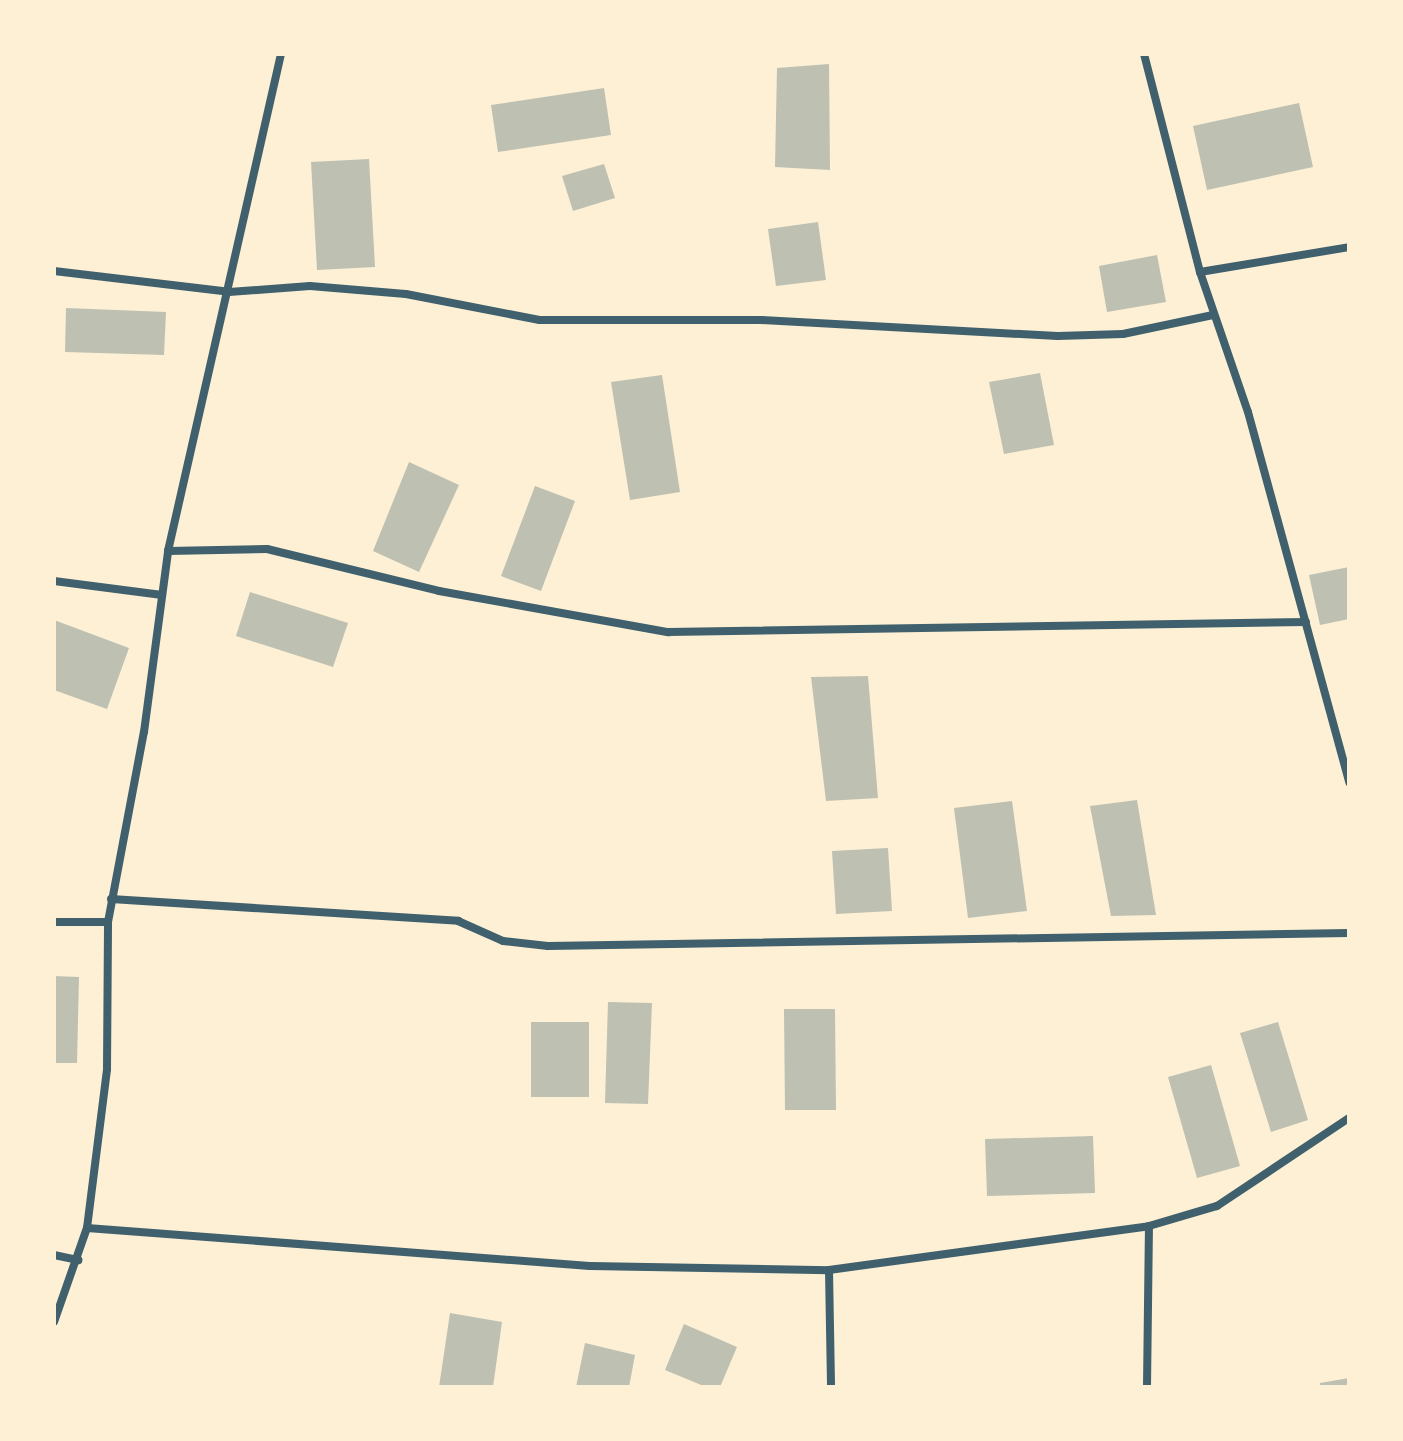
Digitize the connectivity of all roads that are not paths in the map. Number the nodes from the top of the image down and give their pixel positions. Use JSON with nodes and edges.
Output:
{"nodes":[{"id":1,"x":281,"y":54,"type":"edge"},
{"id":2,"x":1144,"y":54,"type":"edge"},
{"id":3,"x":1349,"y":247,"type":"edge"},
{"id":4,"x":54,"y":271,"type":"edge"},
{"id":5,"x":1200,"y":272,"type":"junction"},
{"id":6,"x":229,"y":292,"type":"junction"},
{"id":7,"x":1213,"y":315,"type":"junction"},
{"id":8,"x":168,"y":551,"type":"junction"},
{"id":9,"x":54,"y":581,"type":"edge"},
{"id":10,"x":162,"y":595,"type":"junction"},
{"id":11,"x":1306,"y":622,"type":"junction"},
{"id":12,"x":1349,"y":782,"type":"edge"},
{"id":13,"x":111,"y":899,"type":"junction"},
{"id":14,"x":54,"y":922,"type":"edge"},
{"id":15,"x":108,"y":922,"type":"junction"},
{"id":16,"x":1349,"y":933,"type":"edge"},
{"id":17,"x":1349,"y":1118,"type":"edge"},
{"id":18,"x":1149,"y":1226,"type":"junction"},
{"id":19,"x":87,"y":1228,"type":"junction"},
{"id":20,"x":54,"y":1255,"type":"edge"},
{"id":21,"x":78,"y":1260,"type":"junction"},
{"id":22,"x":829,"y":1270,"type":"junction"},
{"id":23,"x":54,"y":1322,"type":"edge"},
{"id":24,"x":831,"y":1387,"type":"edge"},
{"id":25,"x":1147,"y":1387,"type":"edge"}],
"edges":[{"from":1,"to":6,"type":"street"},
{"from":2,"to":5,"type":"street"},
{"from":3,"to":5,"type":"street"},
{"from":4,"to":6,"type":"street"},
{"from":5,"to":7,"type":"street"},
{"from":6,"to":7,"type":"street"},
{"from":6,"to":8,"type":"street"},
{"from":7,"to":11,"type":"street"},
{"from":8,"to":10,"type":"street"},
{"from":8,"to":11,"type":"street"},
{"from":9,"to":10,"type":"street"},
{"from":10,"to":13,"type":"street"},
{"from":11,"to":12,"type":"street"},
{"from":13,"to":15,"type":"street"},
{"from":13,"to":16,"type":"street"},
{"from":14,"to":15,"type":"street"},
{"from":15,"to":19,"type":"street"},
{"from":17,"to":18,"type":"street"},
{"from":18,"to":22,"type":"street"},
{"from":18,"to":25,"type":"street"},
{"from":19,"to":21,"type":"street"},
{"from":19,"to":22,"type":"street"},
{"from":20,"to":21,"type":"street"},
{"from":21,"to":23,"type":"street"},
{"from":22,"to":24,"type":"street"}]}
